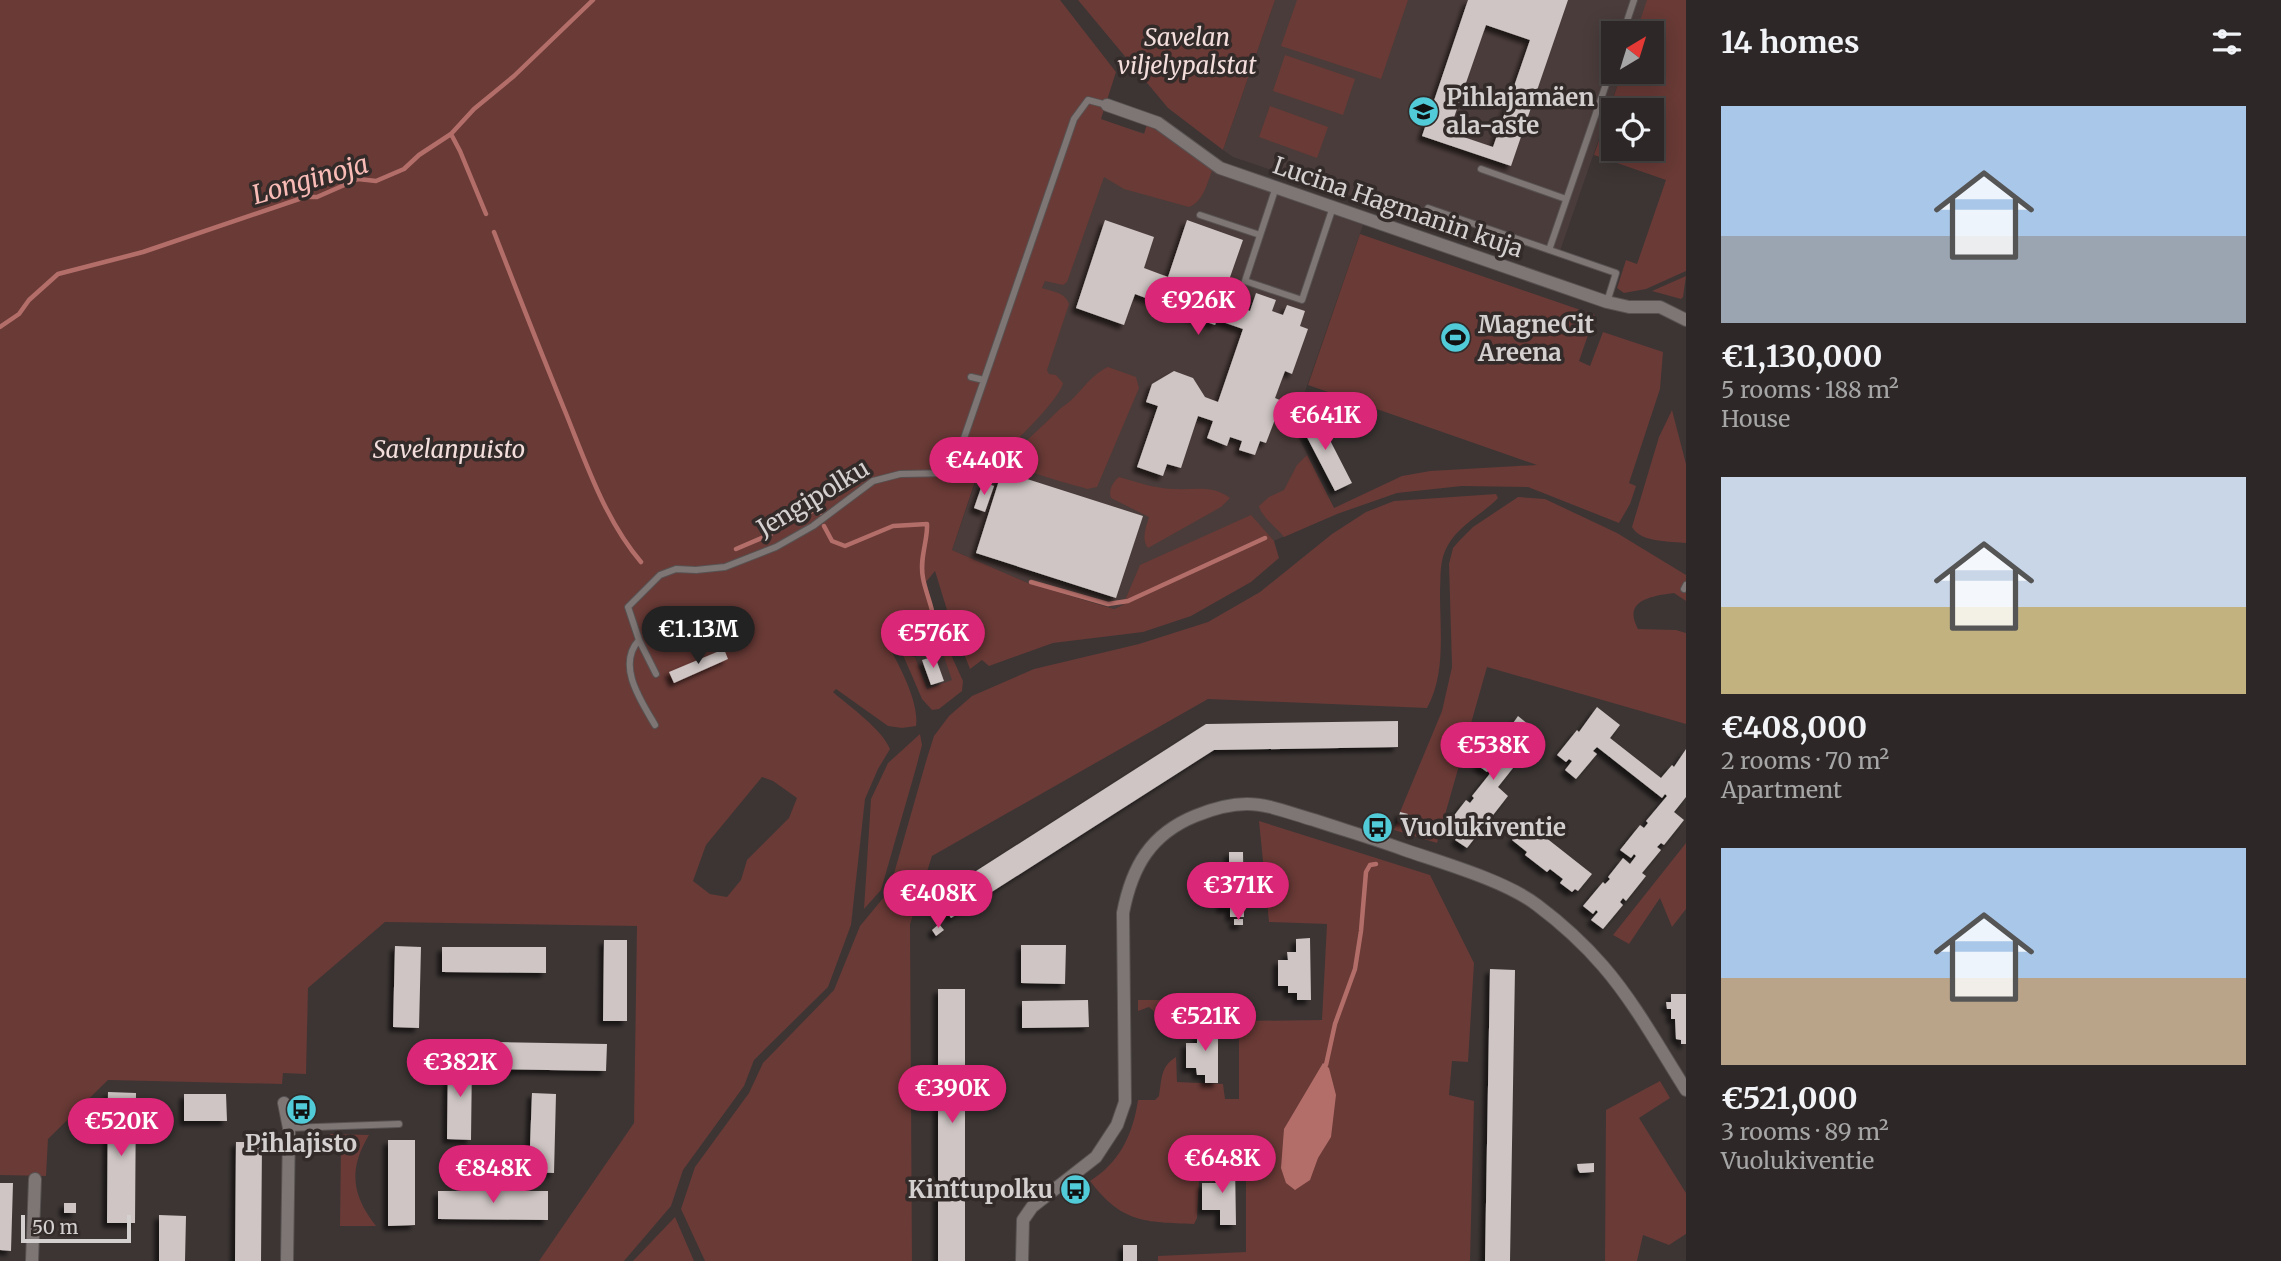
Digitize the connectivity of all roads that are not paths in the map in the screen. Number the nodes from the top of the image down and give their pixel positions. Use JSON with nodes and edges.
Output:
{"nodes":[{"id":1,"x":1634,"y":0,"type":"edge"},
{"id":2,"x":1627,"y":21,"type":"edge"},
{"id":3,"x":1606,"y":84,"type":"edge"},
{"id":4,"x":1107,"y":105,"type":"joint"},
{"id":5,"x":1481,"y":169,"type":"dead end"},
{"id":6,"x":1276,"y":187,"type":"junction"},
{"id":7,"x":1566,"y":199,"type":"junction"},
{"id":8,"x":1333,"y":207,"type":"junction"},
{"id":9,"x":1428,"y":208,"type":"dead end"},
{"id":10,"x":1200,"y":215,"type":"dead end"},
{"id":11,"x":1260,"y":235,"type":"junction"},
{"id":12,"x":1549,"y":250,"type":"junction"},
{"id":13,"x":1607,"y":302,"type":"junction"},
{"id":14,"x":1686,"y":320,"type":"edge"},
{"id":15,"x":971,"y":377,"type":"dead end"},
{"id":16,"x":984,"y":380,"type":"junction"},
{"id":17,"x":639,"y":640,"type":"junction"},
{"id":18,"x":656,"y":674,"type":"dead end"},
{"id":19,"x":655,"y":725,"type":"dead end"},
{"id":20,"x":1686,"y":1090,"type":"edge"},
{"id":21,"x":284,"y":1103,"type":"dead end"},
{"id":22,"x":399,"y":1124,"type":"dead end"},
{"id":23,"x":289,"y":1128,"type":"junction"},
{"id":24,"x":35,"y":1179,"type":"dead end"},
{"id":25,"x":32,"y":1261,"type":"edge"},
{"id":26,"x":287,"y":1261,"type":"edge"},
{"id":27,"x":1022,"y":1261,"type":"edge"}],
"edges":[{"from":1,"to":2,"type":"lane"},
{"from":3,"to":7,"type":"lane"},
{"from":4,"to":6,"type":"street","name":"Lucina Hagmanin kuja"},
{"from":4,"to":16,"type":"lane"},
{"from":5,"to":7,"type":"lane"},
{"from":6,"to":8,"type":"street","name":"Lucina Hagmanin kuja"},
{"from":6,"to":11,"type":"lane"},
{"from":7,"to":12,"type":"lane"},
{"from":8,"to":11,"type":"lane"},
{"from":8,"to":13,"type":"street","name":"Lucina Hagmanin kuja"},
{"from":9,"to":12,"type":"lane"},
{"from":10,"to":11,"type":"lane"},
{"from":12,"to":13,"type":"lane"},
{"from":13,"to":14,"type":"street","name":"Lucina Hagmanin kuja"},
{"from":15,"to":16,"type":"lane"},
{"from":16,"to":17,"type":"lane","name":"Jengipolku"},
{"from":17,"to":18,"type":"lane"},
{"from":17,"to":19,"type":"lane"},
{"from":20,"to":27,"type":"street"},
{"from":21,"to":23,"type":"street"},
{"from":22,"to":23,"type":"lane"},
{"from":23,"to":26,"type":"street"},
{"from":24,"to":25,"type":"street"}]}
